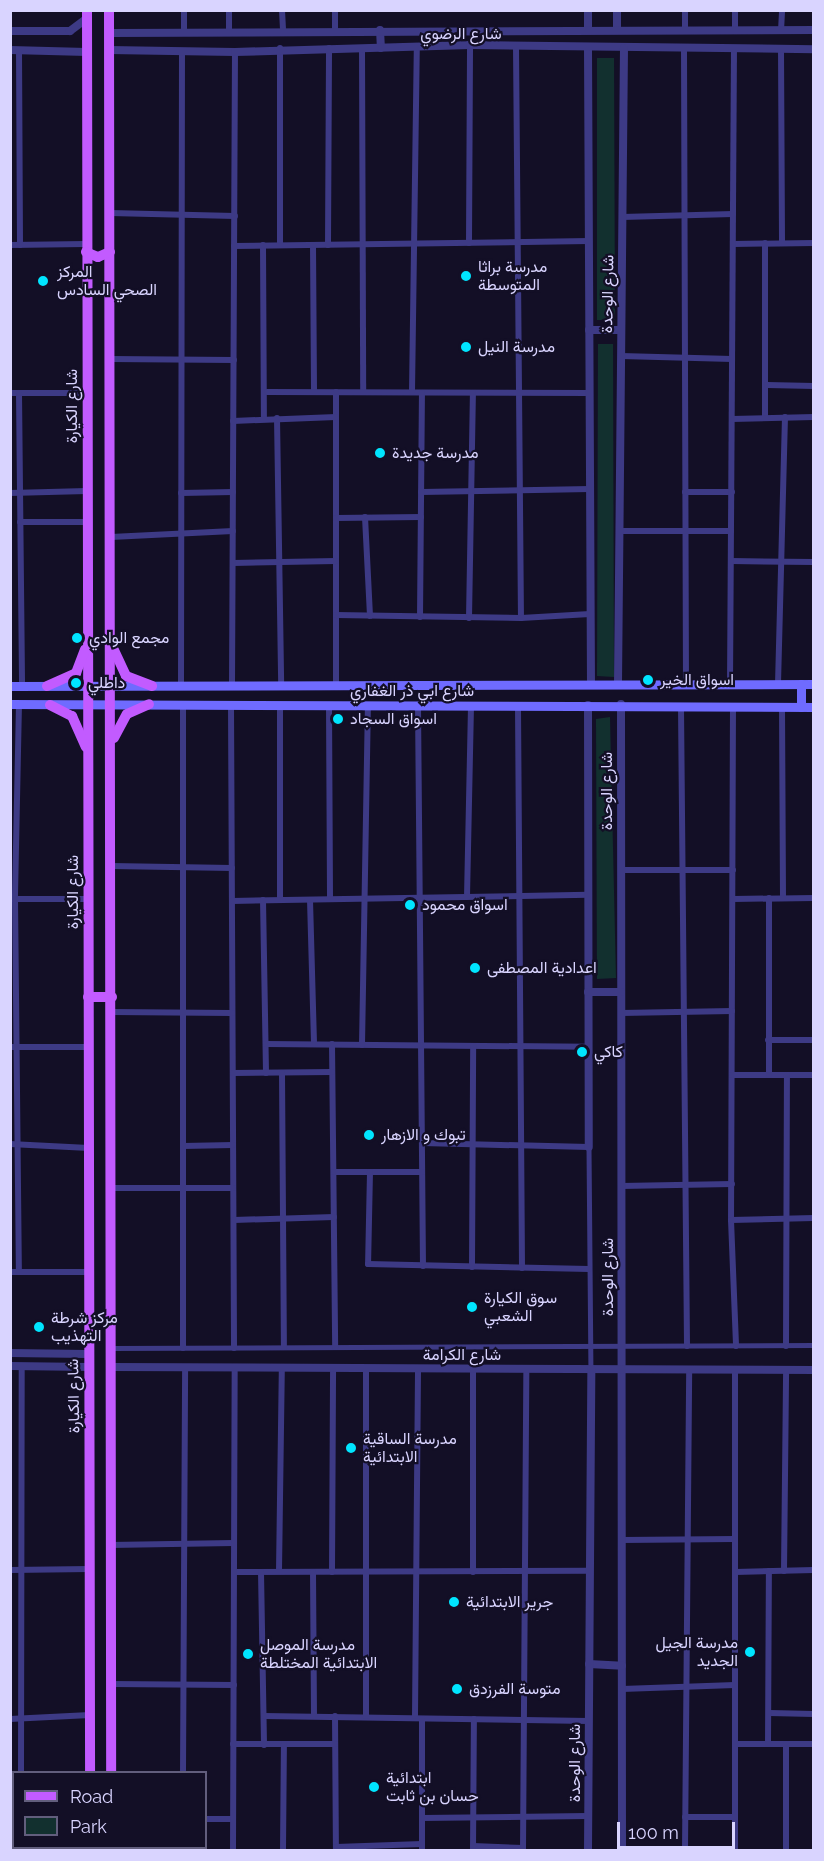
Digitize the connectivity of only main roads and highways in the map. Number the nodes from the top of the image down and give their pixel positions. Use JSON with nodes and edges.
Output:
{"nodes":[{"id":1,"x":110,"y":10,"type":"edge"},
{"id":2,"x":87,"y":13,"type":"edge"},
{"id":3,"x":86,"y":248,"type":"junction"},
{"id":4,"x":110,"y":252,"type":"junction"},
{"id":5,"x":87,"y":271,"type":"junction"},
{"id":6,"x":110,"y":273,"type":"junction"},
{"id":7,"x":88,"y":644,"type":"junction"},
{"id":8,"x":111,"y":644,"type":"junction"},
{"id":9,"x":801,"y":684,"type":"junction"},
{"id":10,"x":813,"y":684,"type":"edge"},
{"id":11,"x":10,"y":686,"type":"edge"},
{"id":12,"x":47,"y":686,"type":"junction"},
{"id":13,"x":88,"y":686,"type":"junction"},
{"id":14,"x":152,"y":686,"type":"junction"},
{"id":15,"x":304,"y":686,"type":"junction"},
{"id":16,"x":111,"y":687,"type":"junction"},
{"id":17,"x":150,"y":704,"type":"junction"},
{"id":18,"x":15,"y":705,"type":"edge"},
{"id":19,"x":50,"y":705,"type":"junction"},
{"id":20,"x":88,"y":705,"type":"junction"},
{"id":21,"x":111,"y":705,"type":"junction"},
{"id":22,"x":304,"y":705,"type":"junction"},
{"id":23,"x":801,"y":707,"type":"junction"},
{"id":24,"x":813,"y":707,"type":"edge"},
{"id":25,"x":111,"y":747,"type":"junction"},
{"id":26,"x":88,"y":753,"type":"junction"},
{"id":27,"x":88,"y":997,"type":"junction"},
{"id":28,"x":112,"y":998,"type":"junction"},
{"id":29,"x":91,"y":1666,"type":"junction"},
{"id":30,"x":111,"y":1666,"type":"junction"},
{"id":31,"x":90,"y":1771,"type":"edge"},
{"id":32,"x":111,"y":1771,"type":"edge"}],
"edges":[{"from":1,"to":4,"type":"main road"},
{"from":2,"to":3,"type":"main road","name":"شارع الكيارة"},
{"from":3,"to":4,"type":"main road"},
{"from":3,"to":5,"type":"main road","name":"شارع الكيارة"},
{"from":4,"to":6,"type":"main road"},
{"from":5,"to":6,"type":"main road"},
{"from":5,"to":7,"type":"main road","name":"شارع الكيارة"},
{"from":6,"to":8,"type":"main road"},
{"from":7,"to":12,"type":"main road"},
{"from":7,"to":13,"type":"main road","name":"شارع الكيارة"},
{"from":8,"to":14,"type":"main road"},
{"from":8,"to":16,"type":"main road"},
{"from":9,"to":10,"type":"main road","name":"شارع ابي ذر الغفاري"},
{"from":9,"to":15,"type":"main road","name":"شارع ابي ذر الغفاري"},
{"from":9,"to":23,"type":"main road"},
{"from":11,"to":12,"type":"main road","name":"شارع ابي ذر الغفاري"},
{"from":12,"to":13,"type":"main road","name":"شارع ابي ذر الغفاري"},
{"from":13,"to":16,"type":"main road","name":"شارع ابي ذر الغفاري"},
{"from":13,"to":20,"type":"main road","name":"شارع الكيارة"},
{"from":14,"to":15,"type":"main road","name":"شارع ابي ذر الغفاري"},
{"from":14,"to":16,"type":"main road","name":"شارع ابي ذر الغفاري"},
{"from":15,"to":22,"type":"main road"},
{"from":16,"to":21,"type":"main road"},
{"from":17,"to":21,"type":"main road","name":"شارع ابي ذر الغفاري"},
{"from":17,"to":22,"type":"main road","name":"شارع ابي ذر الغفاري"},
{"from":17,"to":25,"type":"main road"},
{"from":18,"to":19,"type":"main road","name":"شارع ابي ذر الغفاري"},
{"from":19,"to":20,"type":"main road","name":"شارع ابي ذر الغفاري"},
{"from":19,"to":26,"type":"main road"},
{"from":20,"to":21,"type":"main road","name":"شارع ابي ذر الغفاري"},
{"from":20,"to":26,"type":"main road","name":"شارع الكيارة"},
{"from":21,"to":25,"type":"main road"},
{"from":22,"to":23,"type":"main road","name":"شارع ابي ذر الغفاري"},
{"from":23,"to":24,"type":"main road","name":"شارع ابي ذر الغفاري"},
{"from":25,"to":28,"type":"main road"},
{"from":26,"to":27,"type":"main road","name":"شارع الكيارة"},
{"from":27,"to":28,"type":"main road"},
{"from":27,"to":29,"type":"main road","name":"شارع الكيارة"},
{"from":28,"to":30,"type":"main road"},
{"from":29,"to":30,"type":"main road"},
{"from":29,"to":31,"type":"main road","name":"شارع الكيارة"},
{"from":30,"to":32,"type":"main road"}]}
